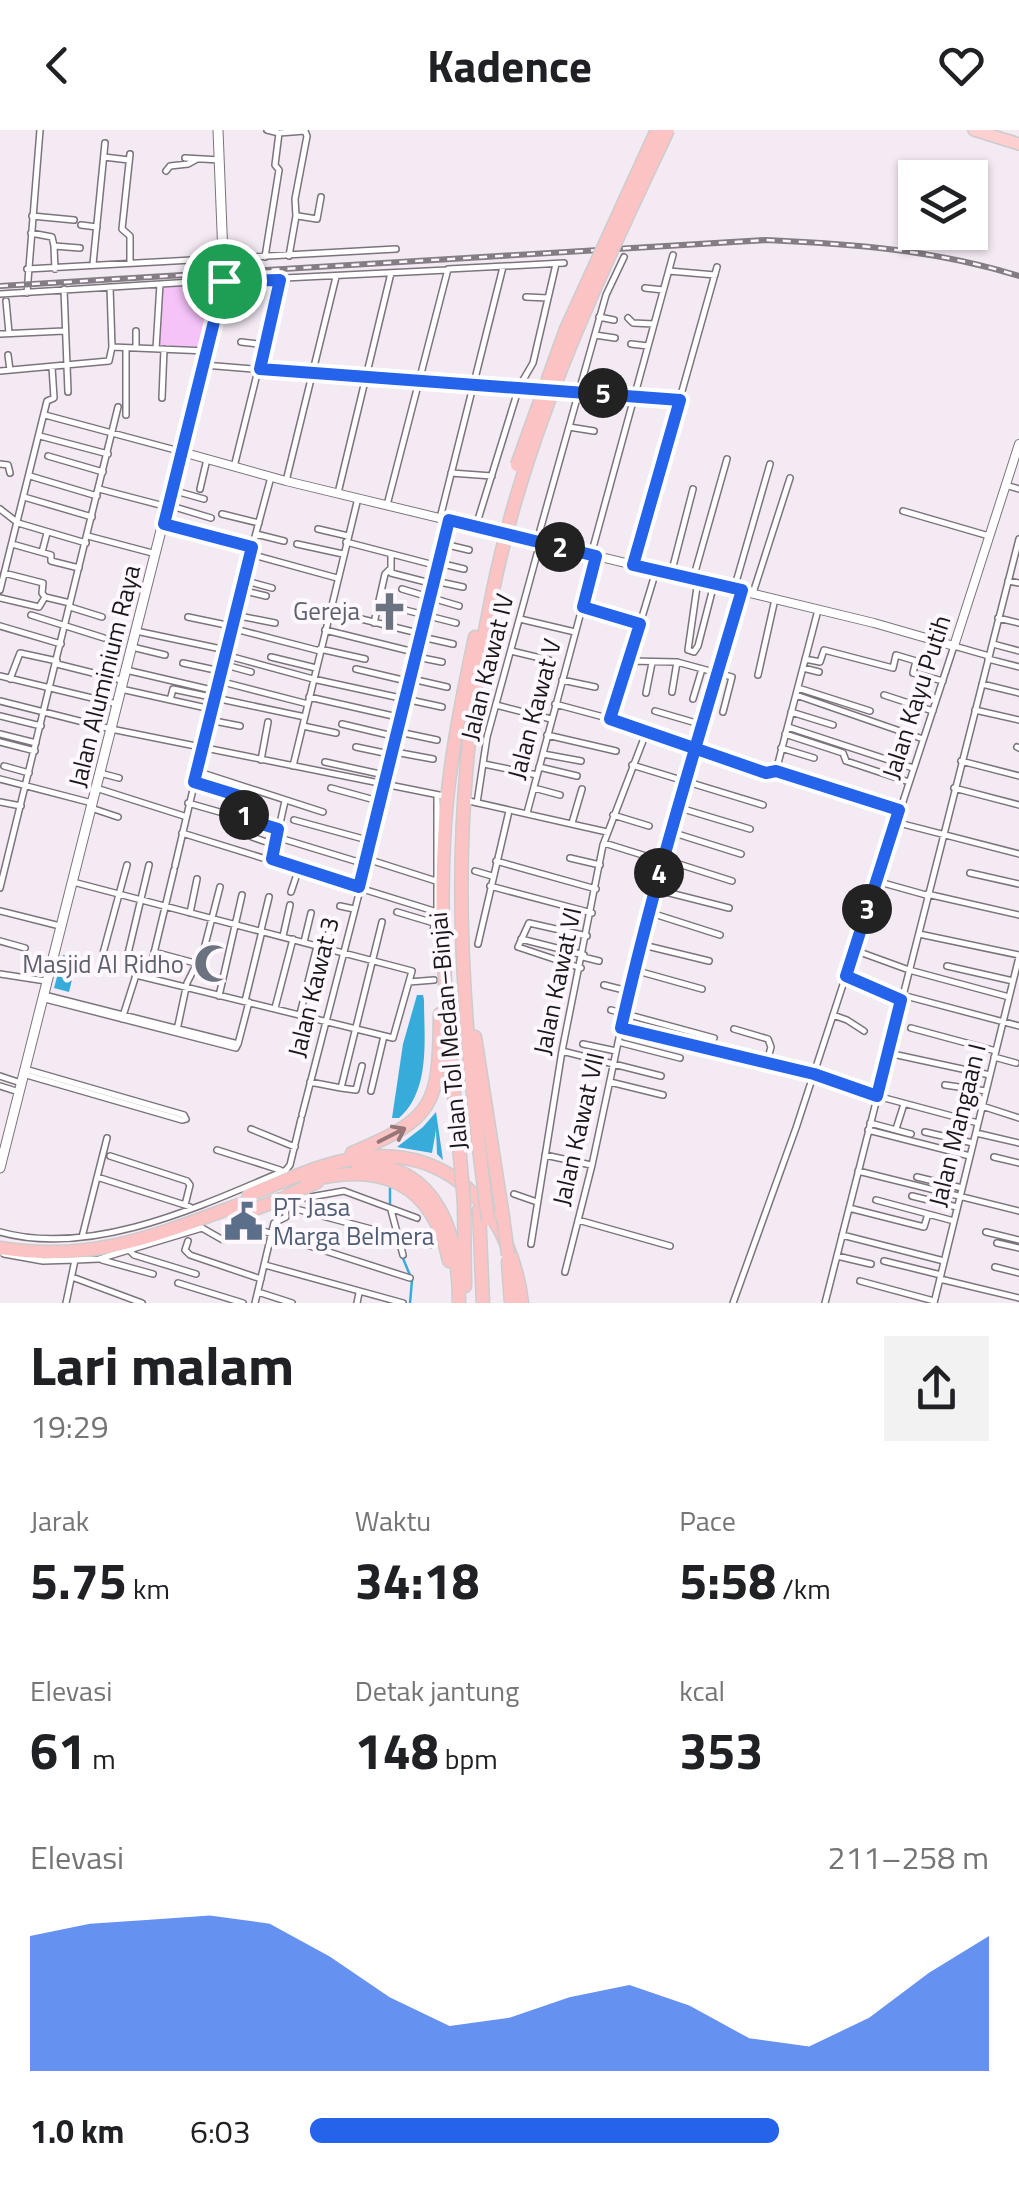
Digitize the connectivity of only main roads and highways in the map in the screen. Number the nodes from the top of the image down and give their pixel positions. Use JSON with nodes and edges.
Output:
{"nodes":[{"id":1,"x":218,"y":130,"type":"edge"},
{"id":2,"x":657,"y":130,"type":"edge"},
{"id":3,"x":668,"y":130,"type":"edge"},
{"id":4,"x":974,"y":130,"type":"edge"},
{"id":5,"x":990,"y":130,"type":"edge"},
{"id":6,"x":1019,"y":142,"type":"edge"},
{"id":7,"x":488,"y":594,"type":"junction"},
{"id":8,"x":476,"y":630,"type":"junction"},
{"id":9,"x":460,"y":871,"type":"junction"},
{"id":10,"x":440,"y":910,"type":"junction"},
{"id":11,"x":3,"y":1145,"type":"edge"},
{"id":12,"x":0,"y":1168,"type":"edge"},
{"id":13,"x":388,"y":1173,"type":"junction"},
{"id":14,"x":303,"y":1174,"type":"junction"},
{"id":15,"x":480,"y":1183,"type":"junction"},
{"id":16,"x":285,"y":1197,"type":"junction"},
{"id":17,"x":247,"y":1203,"type":"junction"},
{"id":18,"x":495,"y":1217,"type":"junction"},
{"id":19,"x":0,"y":1248,"type":"edge"},
{"id":20,"x":510,"y":1255,"type":"junction"},
{"id":21,"x":462,"y":1260,"type":"junction"},
{"id":22,"x":525,"y":1302,"type":"edge"},
{"id":23,"x":458,"y":1303,"type":"edge"},
{"id":24,"x":483,"y":1303,"type":"edge"},
{"id":25,"x":490,"y":1303,"type":"edge"},
{"id":26,"x":511,"y":1303,"type":"edge"}],
"edges":[{"from":1,"to":11,"type":"main road","name":"Jalan Aluminium Raya"},
{"from":2,"to":7,"type":"highway","name":"Jalan Tol Medan–Binjai","bridge":true},
{"from":3,"to":7,"type":"highway","name":"Jalan Tol Medan–Binjai","bridge":true},
{"from":4,"to":6,"type":"highway"},
{"from":5,"to":6,"type":"highway"},
{"from":7,"to":8,"type":"highway","name":"Jalan Tol Medan–Binjai"},
{"from":7,"to":9,"type":"highway","name":"Jalan Tol Medan–Binjai"},
{"from":8,"to":10,"type":"highway"},
{"from":8,"to":15,"type":"highway","name":"Jalan Tol Medan–Binjai"},
{"from":9,"to":15,"type":"highway","name":"Jalan Tol Medan–Binjai"},
{"from":9,"to":18,"type":"highway"},
{"from":14,"to":10,"type":"highway","one_way":true},
{"from":10,"to":21,"type":"highway","bridge":true},
{"from":11,"to":12,"type":"main road","name":"Jalan Aluminium Raya"},
{"from":13,"to":16,"type":"highway"},
{"from":13,"to":16,"type":"highway"},
{"from":13,"to":21,"type":"highway"},
{"from":13,"to":23,"type":"highway"},
{"from":14,"to":17,"type":"highway"},
{"from":14,"to":20,"type":"highway"},
{"from":15,"to":18,"type":"highway","name":"Jalan Tol Medan–Binjai"},
{"from":16,"to":17,"type":"highway"},
{"from":17,"to":19,"type":"highway"},
{"from":17,"to":19,"type":"highway"},
{"from":18,"to":20,"type":"highway","bridge":true},
{"from":18,"to":22,"type":"highway","bridge":true},
{"from":18,"to":24,"type":"highway","name":"Jalan Tol Medan–Binjai"},
{"from":18,"to":25,"type":"highway","name":"Jalan Tol Medan–Binjai"},
{"from":20,"to":22,"type":"highway"},
{"from":20,"to":26,"type":"highway"},
{"from":21,"to":23,"type":"highway"}]}
